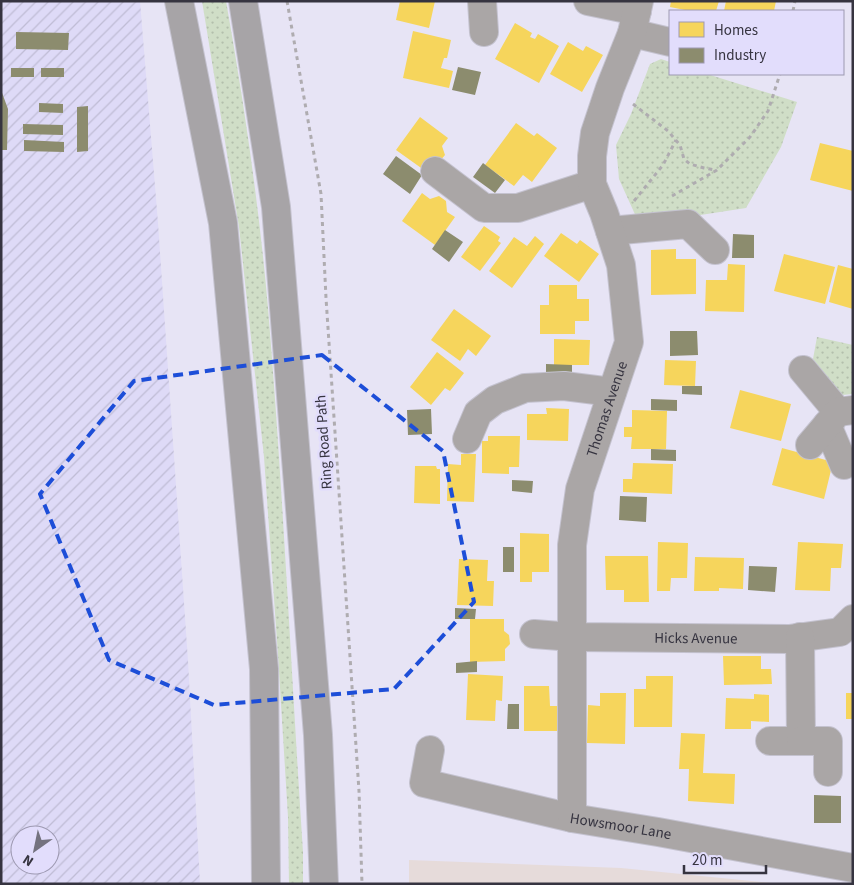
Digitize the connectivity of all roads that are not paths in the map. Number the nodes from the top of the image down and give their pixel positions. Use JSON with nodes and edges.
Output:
{"nodes":[{"id":1,"x":178,"y":1,"type":"edge"},
{"id":2,"x":243,"y":1,"type":"edge"},
{"id":3,"x":482,"y":1,"type":"edge"},
{"id":4,"x":588,"y":1,"type":"edge"},
{"id":5,"x":636,"y":15,"type":"edge"},
{"id":6,"x":484,"y":32,"type":"dead end"},
{"id":7,"x":669,"y":41,"type":"edge"},
{"id":8,"x":435,"y":171,"type":"dead end"},
{"id":9,"x":592,"y":184,"type":"junction"},
{"id":10,"x":610,"y":231,"type":"junction"},
{"id":11,"x":715,"y":250,"type":"dead end"},
{"id":12,"x":803,"y":370,"type":"dead end"},
{"id":13,"x":612,"y":392,"type":"junction"},
{"id":14,"x":832,"y":423,"type":"edge"},
{"id":15,"x":467,"y":439,"type":"dead end"},
{"id":16,"x":844,"y":465,"type":"dead end"},
{"id":17,"x":853,"y":619,"type":"edge"},
{"id":18,"x":534,"y":634,"type":"dead end"},
{"id":19,"x":573,"y":637,"type":"junction"},
{"id":20,"x":800,"y":637,"type":"junction"},
{"id":21,"x":770,"y":741,"type":"dead end"},
{"id":22,"x":800,"y":741,"type":"junction"},
{"id":23,"x":430,"y":750,"type":"dead end"},
{"id":24,"x":828,"y":772,"type":"dead end"},
{"id":25,"x":572,"y":818,"type":"junction"},
{"id":26,"x":853,"y":868,"type":"edge"},
{"id":27,"x":266,"y":884,"type":"edge"},
{"id":28,"x":324,"y":884,"type":"edge"}],
"edges":[{"from":1,"to":27,"type":"highway"},
{"from":2,"to":28,"type":"highway"},
{"from":3,"to":6,"type":"street"},
{"from":4,"to":5,"type":"street"},
{"from":5,"to":7,"type":"street"},
{"from":5,"to":9,"type":"street","name":"Thomas Avenue"},
{"from":8,"to":9,"type":"street"},
{"from":9,"to":10,"type":"street","name":"Thomas Avenue"},
{"from":10,"to":11,"type":"street"},
{"from":10,"to":13,"type":"street","name":"Thomas Avenue"},
{"from":12,"to":14,"type":"street"},
{"from":13,"to":15,"type":"street"},
{"from":13,"to":19,"type":"street","name":"Thomas Avenue"},
{"from":14,"to":16,"type":"street"},
{"from":17,"to":20,"type":"street","name":"Hicks Avenue"},
{"from":18,"to":19,"type":"street","name":"Hicks Avenue"},
{"from":19,"to":20,"type":"street","name":"Hicks Avenue"},
{"from":19,"to":25,"type":"street","name":"Thomas Avenue"},
{"from":20,"to":22,"type":"street"},
{"from":21,"to":22,"type":"street"},
{"from":22,"to":24,"type":"street"},
{"from":23,"to":25,"type":"street","name":"Howsmoor Lane"},
{"from":25,"to":26,"type":"street","name":"Howsmoor Lane"}]}
